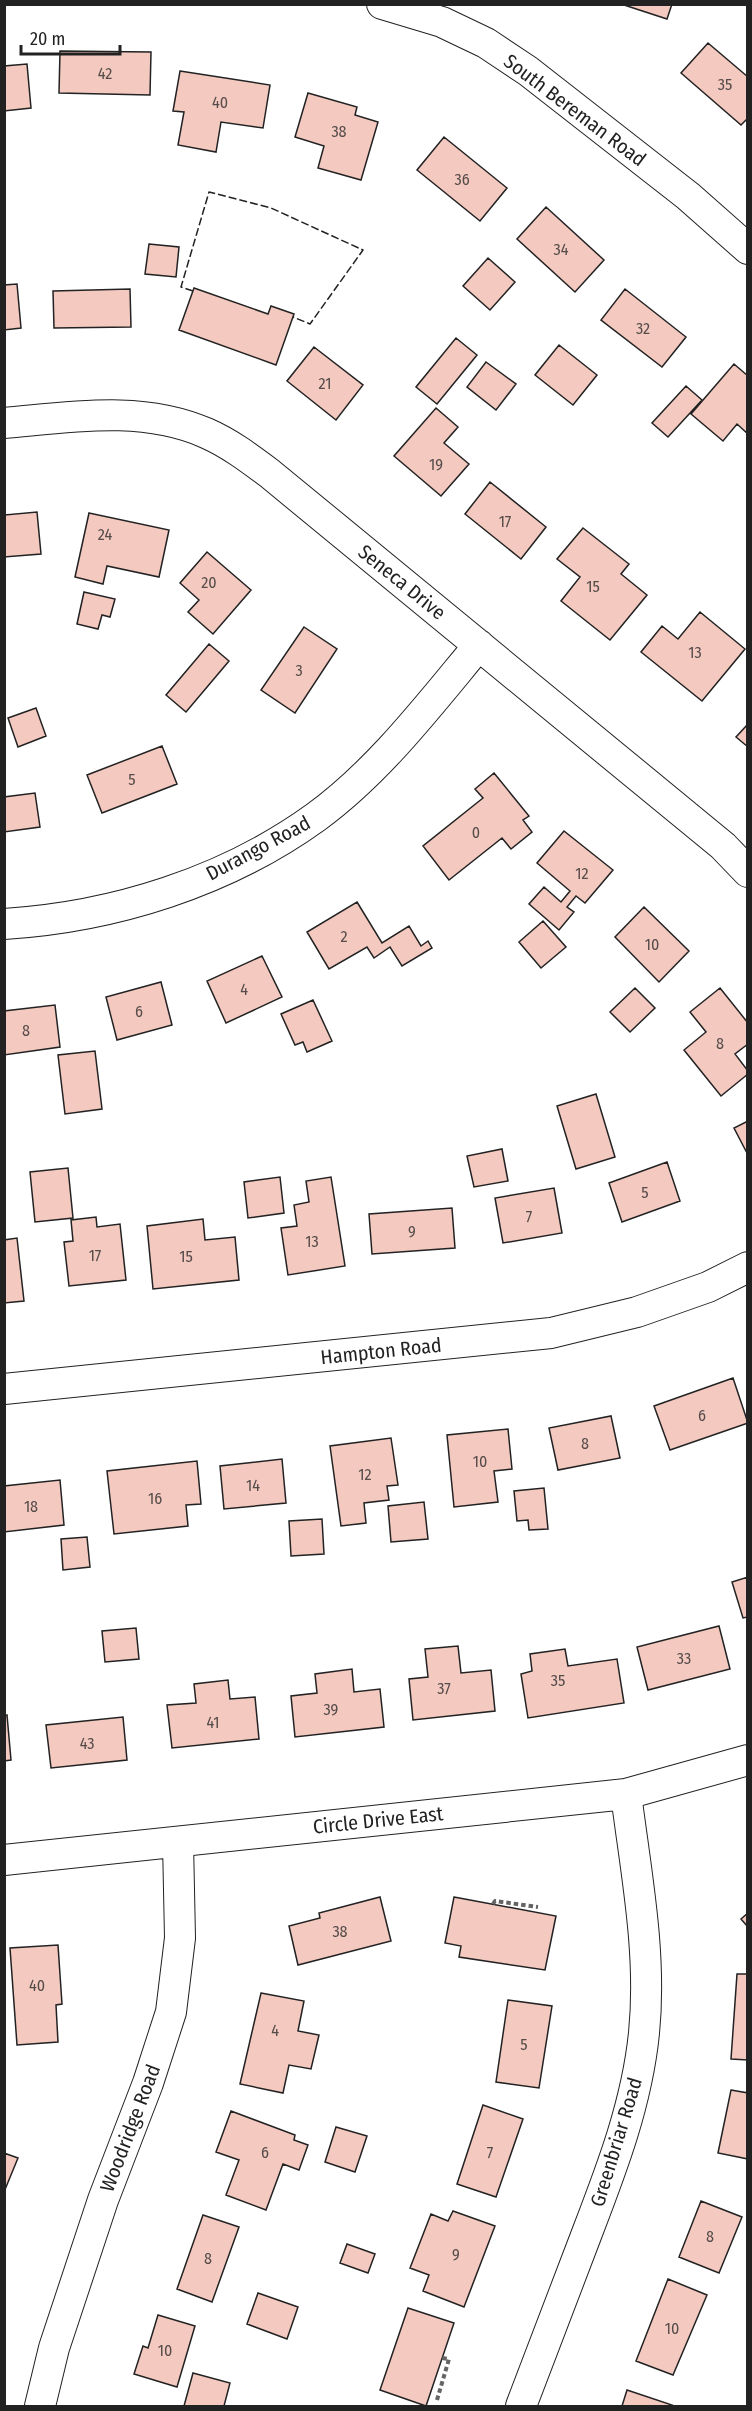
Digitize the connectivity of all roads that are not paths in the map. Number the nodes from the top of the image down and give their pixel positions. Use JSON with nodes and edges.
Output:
{"nodes":[{"id":1,"x":382,"y":4,"type":"edge"},
{"id":2,"x":747,"y":249,"type":"edge"},
{"id":3,"x":4,"y":423,"type":"edge"},
{"id":4,"x":479,"y":645,"type":"junction"},
{"id":5,"x":747,"y":872,"type":"edge"},
{"id":6,"x":4,"y":924,"type":"edge"},
{"id":7,"x":747,"y":1267,"type":"edge"},
{"id":8,"x":4,"y":1389,"type":"edge"},
{"id":9,"x":747,"y":1760,"type":"edge"},
{"id":10,"x":626,"y":1794,"type":"junction"},
{"id":11,"x":178,"y":1842,"type":"junction"},
{"id":12,"x":4,"y":1860,"type":"edge"},
{"id":13,"x":40,"y":2406,"type":"edge"},
{"id":14,"x":522,"y":2406,"type":"edge"}],
"edges":[{"from":1,"to":2,"type":"street","name":"South Bereman Road"},
{"from":3,"to":4,"type":"street","name":"Seneca Drive"},
{"from":4,"to":5,"type":"street","name":"Seneca Drive"},
{"from":4,"to":6,"type":"street","name":"Durango Road"},
{"from":7,"to":8,"type":"street","name":"Hampton Road"},
{"from":9,"to":10,"type":"street","name":"Circle Drive East"},
{"from":10,"to":11,"type":"street","name":"Circle Drive East"},
{"from":10,"to":14,"type":"street","name":"Greenbriar Road"},
{"from":11,"to":12,"type":"street","name":"Circle Drive East"},
{"from":11,"to":13,"type":"street","name":"Woodridge Road"}]}
